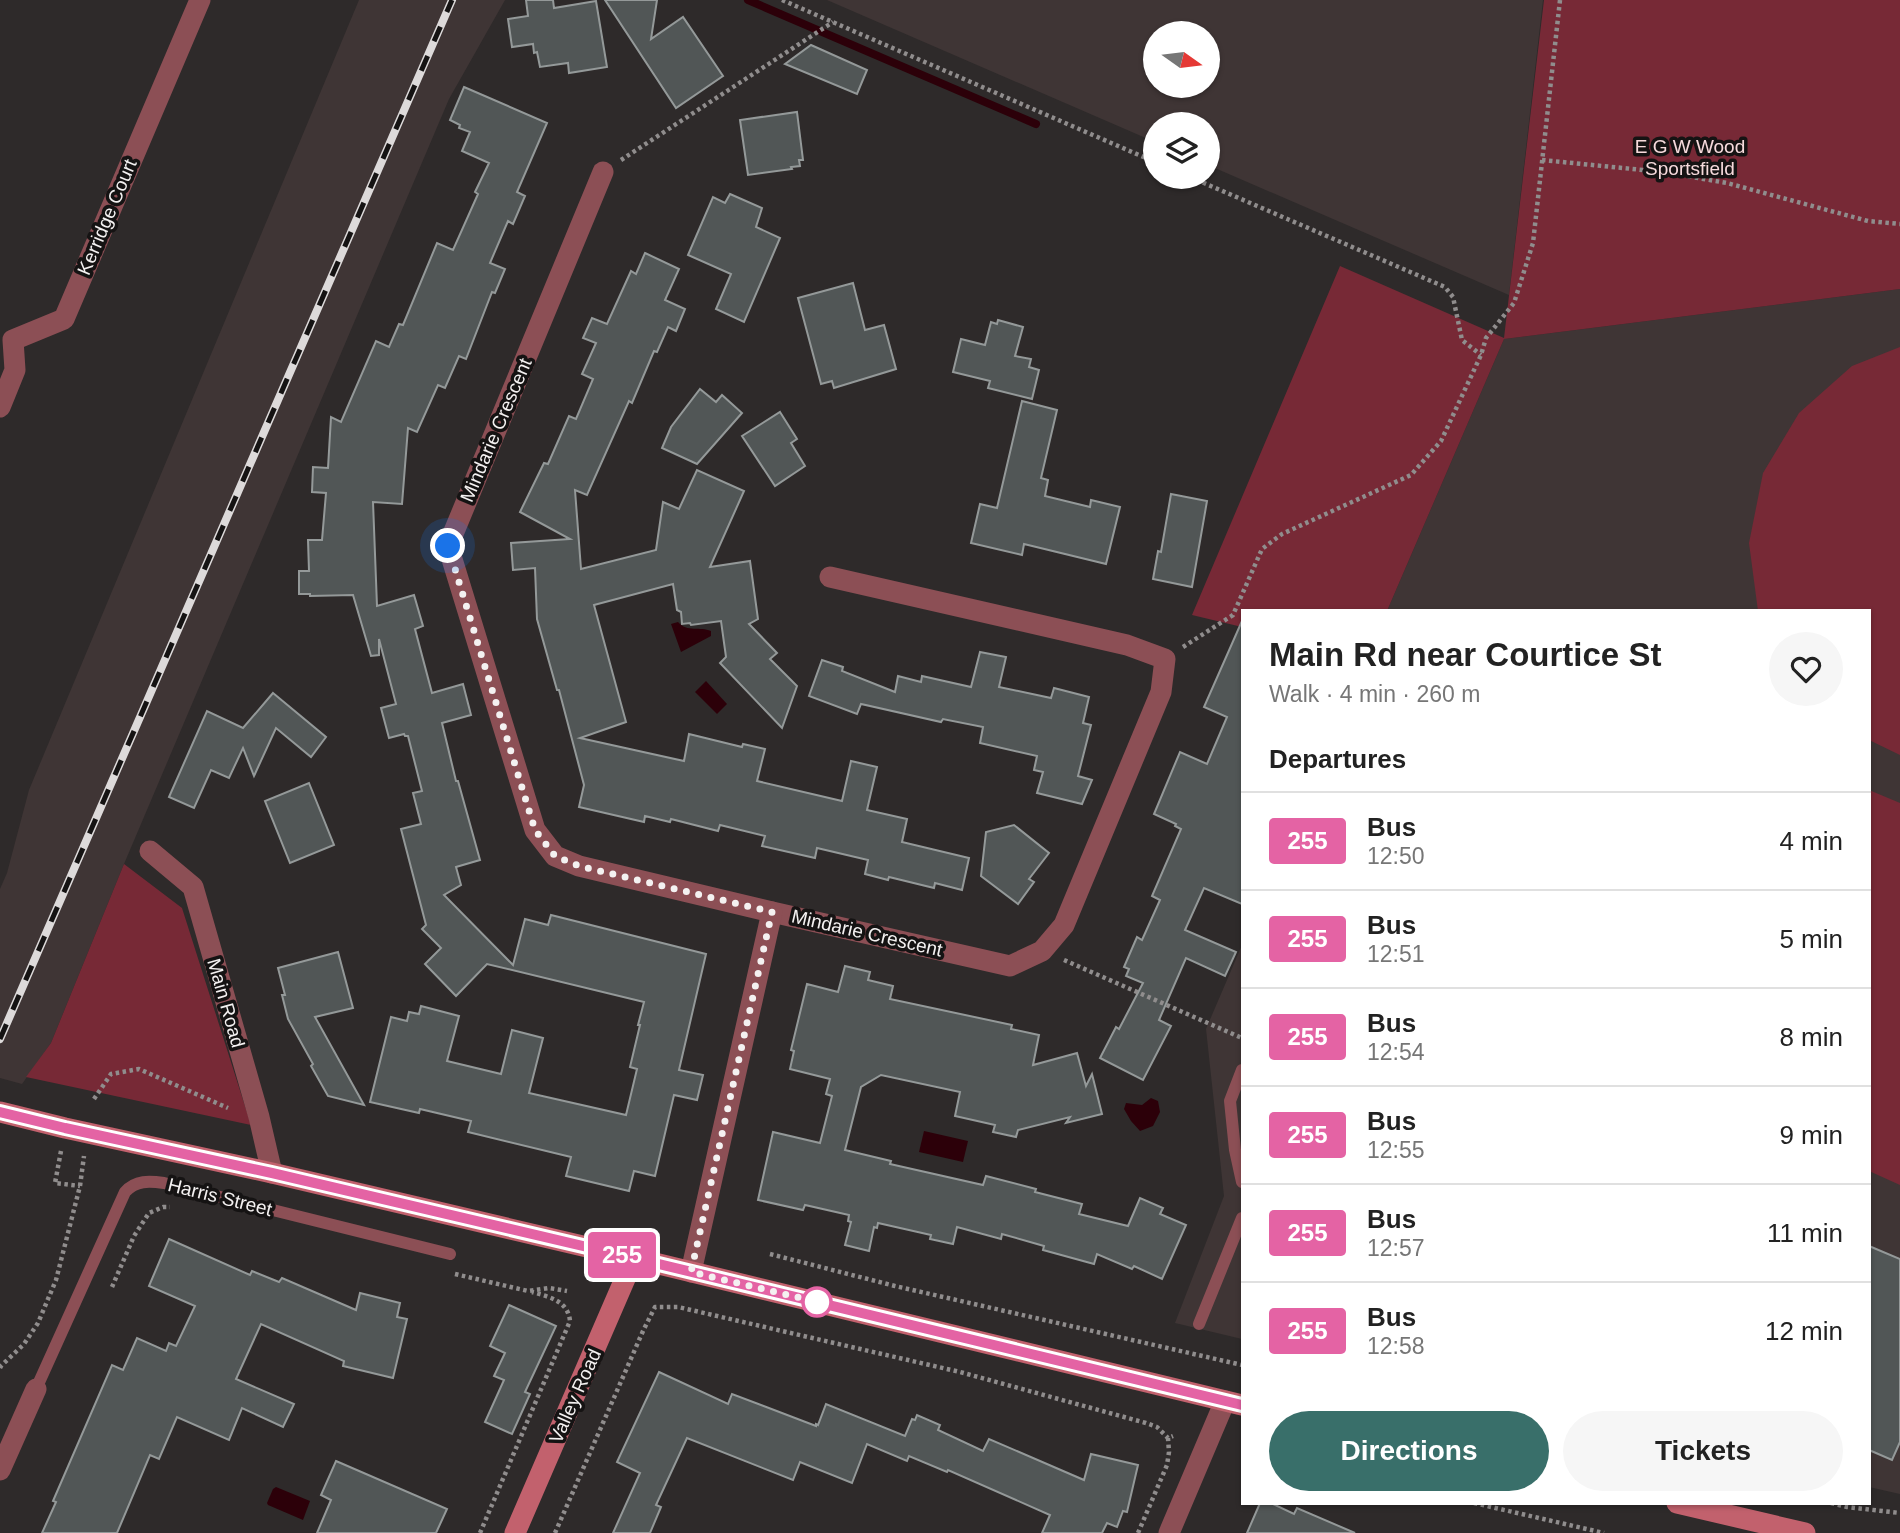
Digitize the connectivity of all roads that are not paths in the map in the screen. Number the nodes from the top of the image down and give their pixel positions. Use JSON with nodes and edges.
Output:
{"nodes":[{"id":1,"x":200,"y":0,"type":"edge"},
{"id":2,"x":603,"y":172,"type":"road end"},
{"id":3,"x":7,"y":337,"type":"edge"},
{"id":4,"x":0,"y":407,"type":"edge"},
{"id":5,"x":830,"y":577,"type":"dead end"},
{"id":6,"x":150,"y":851,"type":"dead end"},
{"id":7,"x":772,"y":912,"type":"junction"},
{"id":8,"x":1241,"y":1073,"type":"edge"},
{"id":9,"x":6,"y":1113,"type":"edge"},
{"id":10,"x":272,"y":1173,"type":"junction"},
{"id":11,"x":1241,"y":1177,"type":"edge"},
{"id":12,"x":1241,"y":1221,"type":"edge"},
{"id":13,"x":450,"y":1254,"type":"dead end"},
{"id":14,"x":634,"y":1258,"type":"junction"},
{"id":15,"x":691,"y":1272,"type":"junction"},
{"id":16,"x":1199,"y":1324,"type":"dead end"},
{"id":17,"x":36,"y":1389,"type":"joint"},
{"id":18,"x":1234,"y":1403,"type":"edge"},
{"id":19,"x":0,"y":1469,"type":"edge"},
{"id":20,"x":1710,"y":1507,"type":"edge"},
{"id":21,"x":515,"y":1533,"type":"edge"},
{"id":22,"x":1168,"y":1533,"type":"edge"},
{"id":23,"x":1805,"y":1533,"type":"edge"}],
"edges":[{"from":1,"to":3,"type":"street","name":"Kerridge Court"},
{"from":2,"to":7,"type":"street","name":"Mindarie Crescent"},
{"from":3,"to":4,"type":"street","name":"Kerridge Court"},
{"from":5,"to":7,"type":"street","name":"Mindarie Crescent"},
{"from":6,"to":10,"type":"street","name":"Main Road"},
{"from":7,"to":15,"type":"street"},
{"from":8,"to":11,"type":"lane"},
{"from":9,"to":10,"type":"main road"},
{"from":10,"to":14,"type":"main road"},
{"from":12,"to":16,"type":"lane"},
{"from":13,"to":17,"type":"lane","name":"Harris Street"},
{"from":14,"to":15,"type":"main road"},
{"from":14,"to":21,"type":"main road","name":"Valley Road"},
{"from":15,"to":18,"type":"main road"},
{"from":17,"to":19,"type":"street","name":"Harris Street"},
{"from":18,"to":22,"type":"street"},
{"from":20,"to":23,"type":"main road"}]}
